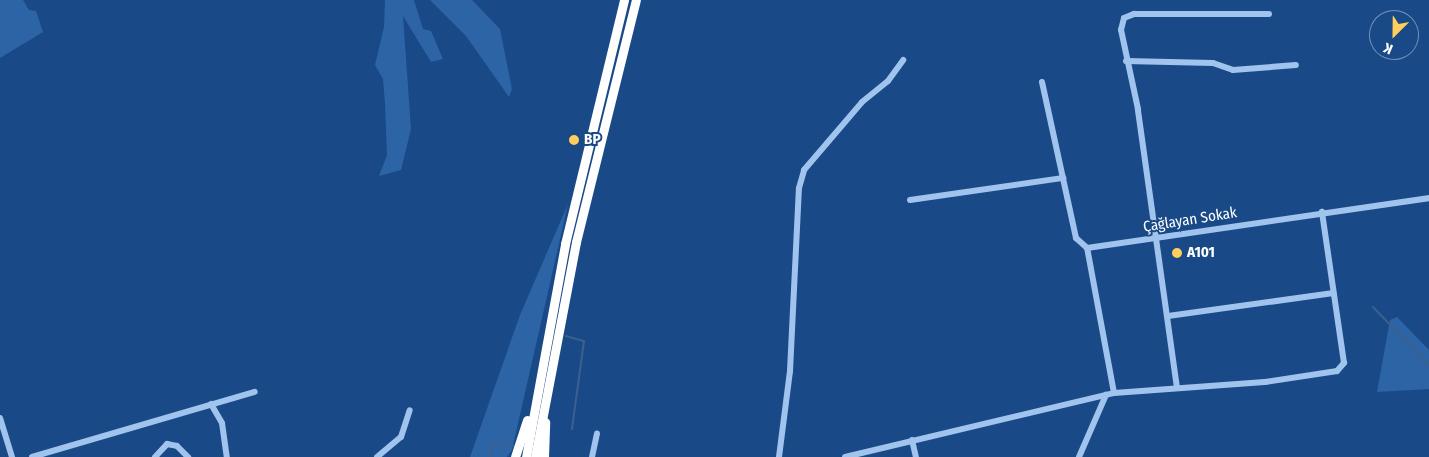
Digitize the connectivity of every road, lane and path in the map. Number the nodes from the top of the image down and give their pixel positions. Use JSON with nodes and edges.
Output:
{"nodes":[{"id":1,"x":624,"y":0,"type":"edge"},
{"id":2,"x":636,"y":0,"type":"edge"},
{"id":3,"x":1269,"y":14,"type":"dead end"},
{"id":4,"x":903,"y":60,"type":"dead end"},
{"id":5,"x":1126,"y":61,"type":"junction"},
{"id":6,"x":1296,"y":65,"type":"dead end"},
{"id":7,"x":1042,"y":82,"type":"dead end"},
{"id":8,"x":1063,"y":178,"type":"junction"},
{"id":9,"x":1429,"y":198,"type":"edge"},
{"id":10,"x":910,"y":200,"type":"dead end"},
{"id":11,"x":1322,"y":212,"type":"junction"},
{"id":12,"x":1158,"y":237,"type":"junction"},
{"id":13,"x":1087,"y":248,"type":"junction"},
{"id":14,"x":1333,"y":293,"type":"junction"},
{"id":15,"x":1168,"y":316,"type":"junction"},
{"id":16,"x":1177,"y":388,"type":"junction"},
{"id":17,"x":255,"y":392,"type":"dead end"},
{"id":18,"x":535,"y":394,"type":"junction"},
{"id":19,"x":1110,"y":394,"type":"junction"},
{"id":20,"x":546,"y":397,"type":"junction"},
{"id":21,"x":211,"y":404,"type":"junction"},
{"id":22,"x":410,"y":410,"type":"dead end"},
{"id":23,"x":0,"y":418,"type":"edge"},
{"id":24,"x":597,"y":434,"type":"dead end"},
{"id":25,"x":912,"y":440,"type":"junction"},
{"id":26,"x":12,"y":457,"type":"edge"},
{"id":27,"x":32,"y":457,"type":"edge"},
{"id":28,"x":155,"y":457,"type":"edge"},
{"id":29,"x":188,"y":457,"type":"edge"},
{"id":30,"x":227,"y":457,"type":"edge"},
{"id":31,"x":377,"y":457,"type":"edge"},
{"id":32,"x":515,"y":457,"type":"edge"},
{"id":33,"x":526,"y":457,"type":"edge"},
{"id":34,"x":535,"y":457,"type":"edge"},
{"id":35,"x":544,"y":457,"type":"edge"},
{"id":36,"x":592,"y":457,"type":"edge"},
{"id":37,"x":779,"y":457,"type":"edge"},
{"id":38,"x":845,"y":457,"type":"edge"},
{"id":39,"x":916,"y":457,"type":"edge"},
{"id":40,"x":1079,"y":457,"type":"edge"}],
"edges":[{"from":1,"to":18,"type":"highway"},
{"from":2,"to":20,"type":"highway"},
{"from":3,"to":5,"type":"street"},
{"from":4,"to":37,"type":"street"},
{"from":5,"to":6,"type":"street"},
{"from":5,"to":12,"type":"street"},
{"from":7,"to":8,"type":"street"},
{"from":8,"to":10,"type":"street"},
{"from":8,"to":13,"type":"street"},
{"from":9,"to":11,"type":"street","name":"Çağlayan Sokak"},
{"from":11,"to":12,"type":"street","name":"Çağlayan Sokak"},
{"from":11,"to":14,"type":"street"},
{"from":12,"to":13,"type":"street","name":"Çağlayan Sokak"},
{"from":12,"to":15,"type":"street"},
{"from":13,"to":19,"type":"street"},
{"from":14,"to":15,"type":"street"},
{"from":14,"to":16,"type":"street"},
{"from":15,"to":16,"type":"street"},
{"from":16,"to":19,"type":"street"},
{"from":17,"to":21,"type":"street"},
{"from":18,"to":32,"type":"highway"},
{"from":18,"to":33,"type":"highway"},
{"from":19,"to":25,"type":"street"},
{"from":19,"to":40,"type":"street"},
{"from":20,"to":34,"type":"highway"},
{"from":20,"to":35,"type":"highway"},
{"from":21,"to":27,"type":"street"},
{"from":21,"to":30,"type":"street"},
{"from":22,"to":31,"type":"street"},
{"from":23,"to":26,"type":"street"},
{"from":24,"to":36,"type":"street"},
{"from":25,"to":38,"type":"street"},
{"from":25,"to":39,"type":"street"},
{"from":28,"to":29,"type":"street"}]}
